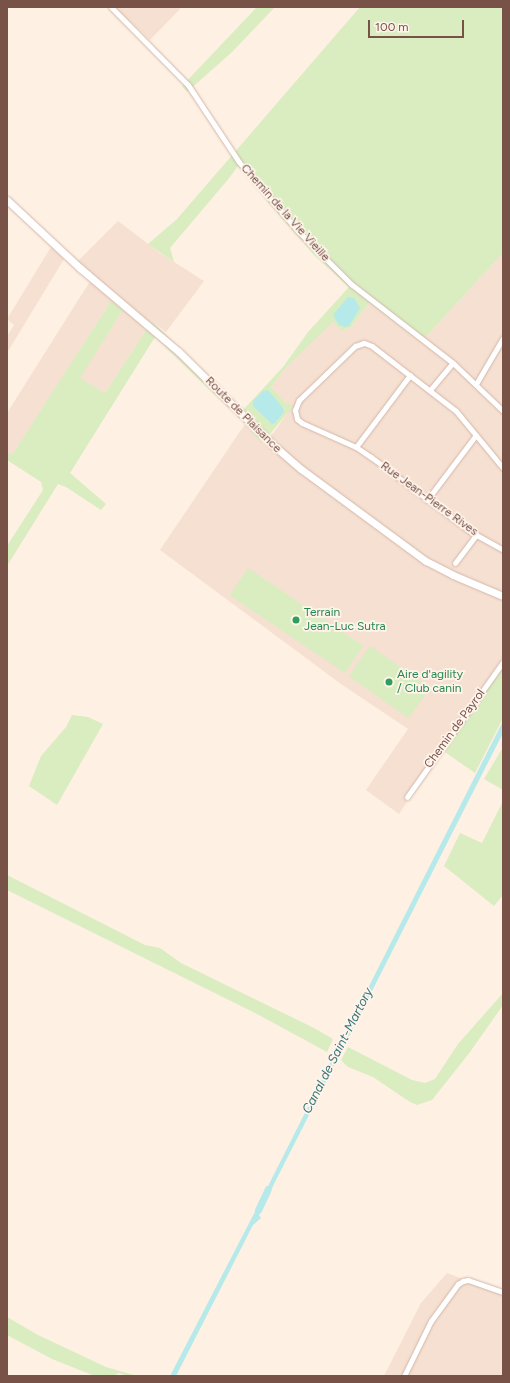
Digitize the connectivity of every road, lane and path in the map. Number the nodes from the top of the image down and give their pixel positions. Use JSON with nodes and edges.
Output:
{"nodes":[{"id":1,"x":111,"y":7,"type":"edge"},
{"id":2,"x":7,"y":200,"type":"edge"},
{"id":3,"x":503,"y":338,"type":"edge"},
{"id":4,"x":453,"y":363,"type":"junction"},
{"id":5,"x":410,"y":375,"type":"junction"},
{"id":6,"x":476,"y":384,"type":"junction"},
{"id":7,"x":430,"y":390,"type":"junction"},
{"id":8,"x":503,"y":411,"type":"edge"},
{"id":9,"x":476,"y":435,"type":"junction"},
{"id":10,"x":356,"y":447,"type":"junction"},
{"id":11,"x":503,"y":468,"type":"edge"},
{"id":12,"x":427,"y":500,"type":"junction"},
{"id":13,"x":476,"y":535,"type":"junction"},
{"id":14,"x":503,"y":550,"type":"edge"},
{"id":15,"x":456,"y":563,"type":"dead end"},
{"id":16,"x":503,"y":596,"type":"edge"},
{"id":17,"x":503,"y":662,"type":"edge"},
{"id":18,"x":407,"y":797,"type":"dead end"},
{"id":19,"x":503,"y":1292,"type":"edge"},
{"id":20,"x":404,"y":1376,"type":"edge"}],
"edges":[{"from":1,"to":4,"type":"street","name":"Chemin de la Vie Vieille"},
{"from":2,"to":16,"type":"main road","name":"Route de Plaisance"},
{"from":3,"to":6,"type":"street"},
{"from":4,"to":6,"type":"street","name":"Chemin de la Vie Vieille"},
{"from":4,"to":7,"type":"street"},
{"from":5,"to":7,"type":"street"},
{"from":5,"to":10,"type":"street"},
{"from":5,"to":10,"type":"street","name":"Rue Jean-Pierre Rives"},
{"from":6,"to":8,"type":"street","name":"Chemin de la Vie Vieille"},
{"from":7,"to":9,"type":"street"},
{"from":9,"to":11,"type":"street"},
{"from":9,"to":12,"type":"street"},
{"from":10,"to":12,"type":"street","name":"Rue Jean-Pierre Rives"},
{"from":12,"to":13,"type":"street","name":"Rue Jean-Pierre Rives"},
{"from":13,"to":14,"type":"street","name":"Rue Jean-Pierre Rives"},
{"from":13,"to":15,"type":"street"},
{"from":17,"to":18,"type":"street","name":"Chemin de Payrol"},
{"from":19,"to":20,"type":"street"}]}
